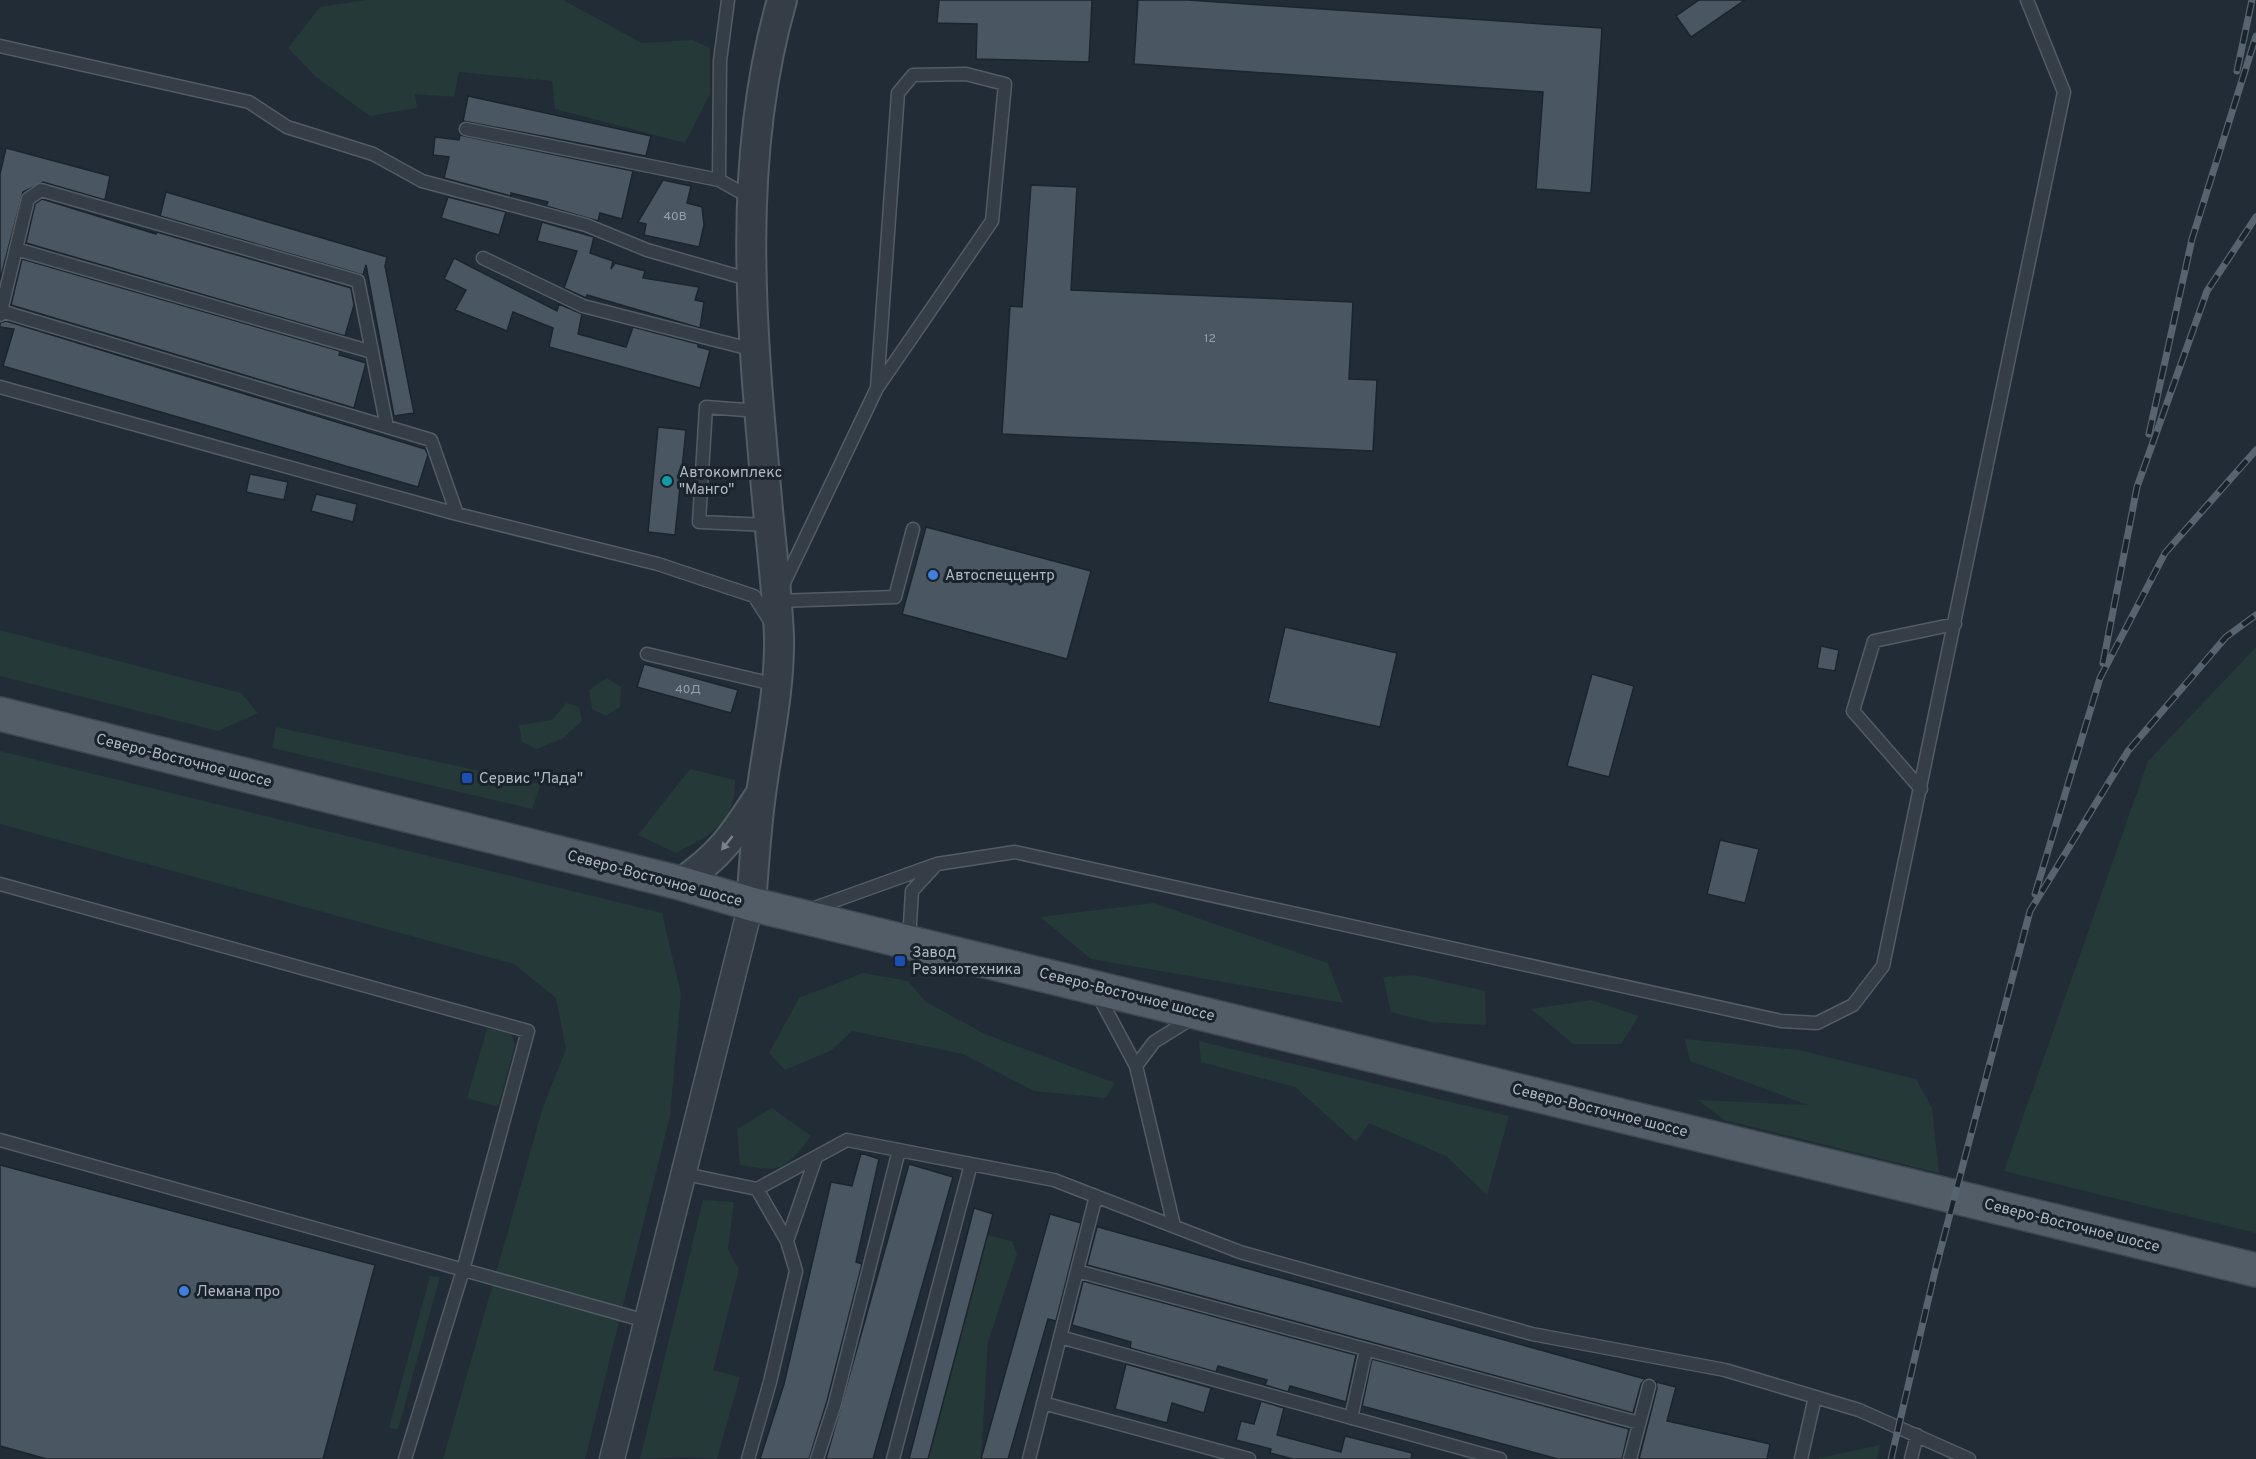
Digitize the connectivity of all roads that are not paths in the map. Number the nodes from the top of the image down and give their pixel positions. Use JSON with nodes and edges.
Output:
{"nodes":[{"id":1,"x":728,"y":0,"type":"edge"},
{"id":2,"x":782,"y":0,"type":"edge"},
{"id":3,"x":2027,"y":0,"type":"edge"},
{"id":4,"x":0,"y":46,"type":"edge"},
{"id":5,"x":466,"y":129,"type":"dead end"},
{"id":6,"x":719,"y":180,"type":"junction"},
{"id":7,"x":752,"y":199,"type":"junction"},
{"id":8,"x":16,"y":249,"type":"junction"},
{"id":9,"x":483,"y":258,"type":"dead end"},
{"id":10,"x":751,"y":280,"type":"junction"},
{"id":11,"x":0,"y":313,"type":"edge"},
{"id":12,"x":754,"y":350,"type":"junction"},
{"id":13,"x":372,"y":352,"type":"junction"},
{"id":14,"x":0,"y":387,"type":"edge"},
{"id":15,"x":877,"y":388,"type":"junction"},
{"id":16,"x":759,"y":411,"type":"junction"},
{"id":17,"x":387,"y":427,"type":"junction"},
{"id":18,"x":457,"y":514,"type":"junction"},
{"id":19,"x":769,"y":525,"type":"junction"},
{"id":20,"x":913,"y":529,"type":"dead end"},
{"id":21,"x":775,"y":602,"type":"junction"},
{"id":22,"x":1955,"y":624,"type":"junction"},
{"id":23,"x":778,"y":635,"type":"junction"},
{"id":24,"x":647,"y":654,"type":"dead end"},
{"id":25,"x":777,"y":685,"type":"junction"},
{"id":26,"x":0,"y":714,"type":"edge"},
{"id":27,"x":1921,"y":789,"type":"junction"},
{"id":28,"x":760,"y":795,"type":"junction"},
{"id":29,"x":938,"y":864,"type":"junction"},
{"id":30,"x":680,"y":883,"type":"junction"},
{"id":31,"x":0,"y":884,"type":"edge"},
{"id":32,"x":751,"y":903,"type":"junction"},
{"id":33,"x":798,"y":914,"type":"junction"},
{"id":34,"x":909,"y":941,"type":"junction"},
{"id":35,"x":1094,"y":986,"type":"junction"},
{"id":36,"x":1202,"y":1012,"type":"junction"},
{"id":37,"x":1136,"y":1066,"type":"junction"},
{"id":38,"x":0,"y":1140,"type":"edge"},
{"id":39,"x":899,"y":1150,"type":"junction"},
{"id":40,"x":816,"y":1157,"type":"junction"},
{"id":41,"x":971,"y":1164,"type":"junction"},
{"id":42,"x":685,"y":1174,"type":"junction"},
{"id":43,"x":757,"y":1189,"type":"junction"},
{"id":44,"x":1096,"y":1196,"type":"junction"},
{"id":45,"x":1174,"y":1226,"type":"junction"},
{"id":46,"x":787,"y":1241,"type":"junction"},
{"id":47,"x":463,"y":1270,"type":"junction"},
{"id":48,"x":2256,"y":1270,"type":"edge"},
{"id":49,"x":1077,"y":1271,"type":"junction"},
{"id":50,"x":646,"y":1321,"type":"junction"},
{"id":51,"x":1060,"y":1337,"type":"junction"},
{"id":52,"x":1366,"y":1350,"type":"junction"},
{"id":53,"x":1649,"y":1386,"type":"dead end"},
{"id":54,"x":1815,"y":1397,"type":"junction"},
{"id":55,"x":1043,"y":1403,"type":"junction"},
{"id":56,"x":1351,"y":1418,"type":"junction"},
{"id":57,"x":1639,"y":1423,"type":"junction"},
{"id":58,"x":1917,"y":1435,"type":"junction"},
{"id":59,"x":1964,"y":1457,"type":"edge"},
{"id":60,"x":405,"y":1459,"type":"edge"},
{"id":61,"x":612,"y":1459,"type":"edge"},
{"id":62,"x":748,"y":1459,"type":"edge"},
{"id":63,"x":817,"y":1459,"type":"edge"},
{"id":64,"x":893,"y":1459,"type":"edge"},
{"id":65,"x":1029,"y":1459,"type":"edge"},
{"id":66,"x":1249,"y":1459,"type":"edge"},
{"id":67,"x":1500,"y":1459,"type":"edge"},
{"id":68,"x":1630,"y":1459,"type":"edge"},
{"id":69,"x":1801,"y":1459,"type":"edge"},
{"id":70,"x":1911,"y":1459,"type":"edge"},
{"id":71,"x":1979,"y":1459,"type":"edge"}],
"edges":[{"from":1,"to":6,"type":"lane"},
{"from":2,"to":7,"type":"street"},
{"from":3,"to":22,"type":"lane"},
{"from":4,"to":10,"type":"lane"},
{"from":5,"to":6,"type":"lane"},
{"from":6,"to":7,"type":"lane"},
{"from":7,"to":10,"type":"street"},
{"from":8,"to":11,"type":"lane"},
{"from":8,"to":13,"type":"lane"},
{"from":8,"to":13,"type":"lane"},
{"from":9,"to":12,"type":"lane"},
{"from":10,"to":12,"type":"street"},
{"from":11,"to":17,"type":"lane"},
{"from":12,"to":16,"type":"street"},
{"from":13,"to":17,"type":"lane"},
{"from":14,"to":18,"type":"lane"},
{"from":15,"to":15,"type":"lane"},
{"from":15,"to":21,"type":"lane"},
{"from":16,"to":19,"type":"street"},
{"from":16,"to":19,"type":"lane"},
{"from":17,"to":18,"type":"lane"},
{"from":18,"to":23,"type":"lane"},
{"from":19,"to":21,"type":"street"},
{"from":20,"to":21,"type":"lane"},
{"from":21,"to":23,"type":"street"},
{"from":22,"to":27,"type":"lane"},
{"from":22,"to":27,"type":"lane"},
{"from":23,"to":25,"type":"street"},
{"from":24,"to":25,"type":"lane"},
{"from":25,"to":28,"type":"street"},
{"from":26,"to":30,"type":"main road","name":"Северо-Восточное шоссе"},
{"from":27,"to":29,"type":"lane"},
{"from":28,"to":30,"type":"street","one_way":true},
{"from":28,"to":32,"type":"street"},
{"from":29,"to":33,"type":"lane"},
{"from":29,"to":34,"type":"lane"},
{"from":30,"to":32,"type":"main road","name":"Северо-Восточное шоссе"},
{"from":31,"to":47,"type":"lane"},
{"from":32,"to":33,"type":"main road","name":"Северо-Восточное шоссе"},
{"from":32,"to":42,"type":"street"},
{"from":33,"to":34,"type":"main road","name":"Северо-Восточное шоссе"},
{"from":34,"to":35,"type":"main road","name":"Северо-Восточное шоссе"},
{"from":35,"to":36,"type":"main road","name":"Северо-Восточное шоссе"},
{"from":35,"to":37,"type":"lane"},
{"from":36,"to":37,"type":"lane"},
{"from":36,"to":48,"type":"main road","name":"Северо-Восточное шоссе"},
{"from":37,"to":45,"type":"lane"},
{"from":38,"to":47,"type":"lane"},
{"from":39,"to":40,"type":"lane"},
{"from":39,"to":41,"type":"lane"},
{"from":39,"to":63,"type":"lane"},
{"from":40,"to":43,"type":"lane"},
{"from":40,"to":46,"type":"lane"},
{"from":41,"to":44,"type":"lane"},
{"from":41,"to":64,"type":"lane"},
{"from":42,"to":43,"type":"lane"},
{"from":42,"to":50,"type":"street"},
{"from":43,"to":46,"type":"lane"},
{"from":44,"to":45,"type":"lane"},
{"from":44,"to":49,"type":"lane"},
{"from":45,"to":54,"type":"lane"},
{"from":46,"to":62,"type":"lane"},
{"from":47,"to":50,"type":"lane"},
{"from":47,"to":60,"type":"lane"},
{"from":49,"to":51,"type":"lane"},
{"from":49,"to":52,"type":"lane"},
{"from":50,"to":61,"type":"street"},
{"from":51,"to":55,"type":"lane"},
{"from":51,"to":56,"type":"lane"},
{"from":52,"to":56,"type":"lane"},
{"from":52,"to":57,"type":"lane"},
{"from":53,"to":57,"type":"lane"},
{"from":54,"to":58,"type":"lane"},
{"from":54,"to":69,"type":"lane"},
{"from":55,"to":65,"type":"lane"},
{"from":55,"to":66,"type":"lane"},
{"from":56,"to":67,"type":"lane"},
{"from":57,"to":68,"type":"lane"},
{"from":58,"to":59,"type":"lane"},
{"from":58,"to":70,"type":"lane"},
{"from":59,"to":71,"type":"lane"}]}
